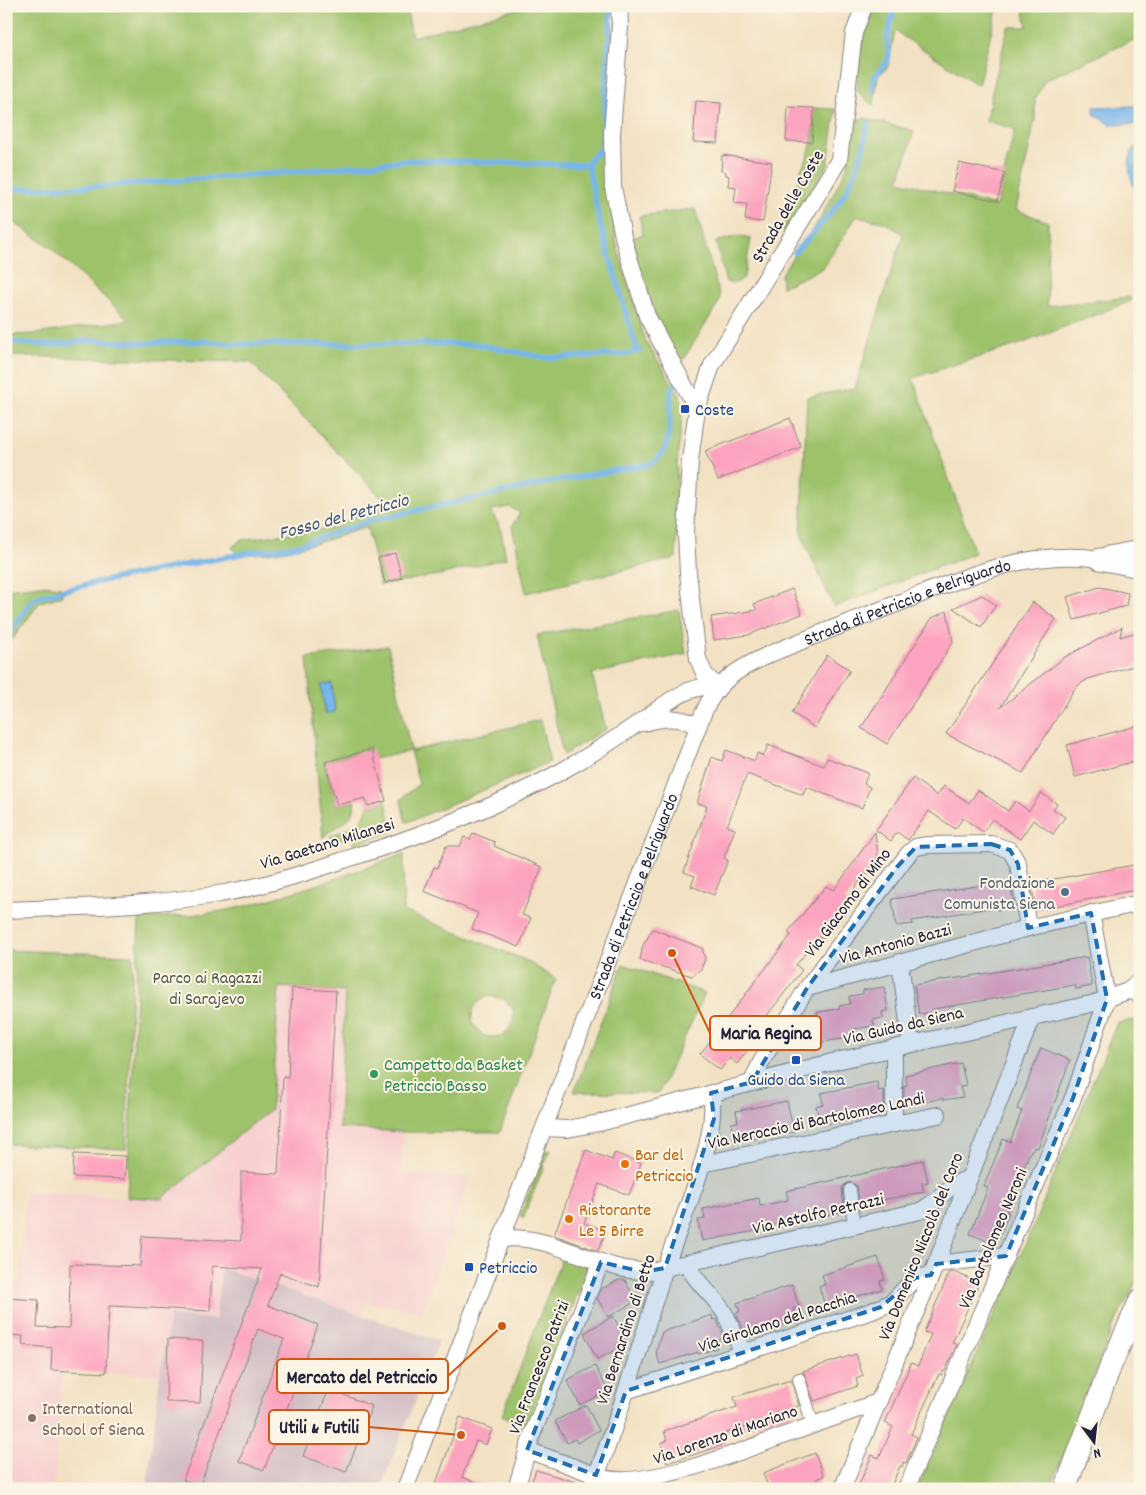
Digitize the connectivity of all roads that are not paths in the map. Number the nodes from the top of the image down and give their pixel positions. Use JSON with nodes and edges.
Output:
{"nodes":[{"id":1,"x":619,"y":6,"type":"edge"},
{"id":2,"x":864,"y":6,"type":"edge"},
{"id":3,"x":697,"y":409,"type":"junction"},
{"id":4,"x":1140,"y":551,"type":"edge"},
{"id":5,"x":1100,"y":559,"type":"junction"},
{"id":6,"x":1140,"y":567,"type":"edge"},
{"id":7,"x":718,"y":687,"type":"junction"},
{"id":8,"x":635,"y":726,"type":"junction"},
{"id":9,"x":698,"y":726,"type":"junction"},
{"id":10,"x":1140,"y":903,"type":"edge"},
{"id":11,"x":6,"y":910,"type":"edge"},
{"id":12,"x":1091,"y":913,"type":"junction"},
{"id":13,"x":1028,"y":928,"type":"junction"},
{"id":14,"x":900,"y":962,"type":"junction"},
{"id":15,"x":1140,"y":981,"type":"edge"},
{"id":16,"x":807,"y":988,"type":"junction"},
{"id":17,"x":1132,"y":994,"type":"edge"},
{"id":18,"x":1106,"y":1000,"type":"junction"},
{"id":19,"x":1032,"y":1016,"type":"junction"},
{"id":20,"x":911,"y":1044,"type":"junction"},
{"id":21,"x":894,"y":1048,"type":"junction"},
{"id":22,"x":752,"y":1082,"type":"junction"},
{"id":23,"x":712,"y":1093,"type":"junction"},
{"id":24,"x":938,"y":1115,"type":"dead end"},
{"id":25,"x":894,"y":1124,"type":"junction"},
{"id":26,"x":544,"y":1128,"type":"junction"},
{"id":27,"x":702,"y":1164,"type":"junction"},
{"id":28,"x":969,"y":1178,"type":"junction"},
{"id":29,"x":850,"y":1190,"type":"dead end"},
{"id":30,"x":854,"y":1225,"type":"junction"},
{"id":31,"x":501,"y":1239,"type":"junction"},
{"id":32,"x":1006,"y":1256,"type":"junction"},
{"id":33,"x":601,"y":1262,"type":"junction"},
{"id":34,"x":687,"y":1263,"type":"junction"},
{"id":35,"x":665,"y":1268,"type":"junction"},
{"id":36,"x":933,"y":1270,"type":"junction"},
{"id":37,"x":1140,"y":1300,"type":"edge"},
{"id":38,"x":745,"y":1352,"type":"junction"},
{"id":39,"x":799,"y":1379,"type":"dead end"},
{"id":40,"x":626,"y":1391,"type":"junction"},
{"id":41,"x":878,"y":1402,"type":"junction"},
{"id":42,"x":813,"y":1425,"type":"junction"},
{"id":43,"x":526,"y":1450,"type":"junction"},
{"id":44,"x":594,"y":1482,"type":"edge"},
{"id":45,"x":405,"y":1489,"type":"edge"},
{"id":46,"x":516,"y":1489,"type":"edge"},
{"id":47,"x":842,"y":1489,"type":"edge"},
{"id":48,"x":906,"y":1489,"type":"edge"},
{"id":49,"x":1065,"y":1489,"type":"edge"}],
"edges":[{"from":1,"to":3,"type":"street"},
{"from":2,"to":3,"type":"street","name":"Strada delle Coste"},
{"from":3,"to":7,"type":"street","name":"Strada delle Coste"},
{"from":4,"to":5,"type":"street","name":"Strada di Petriccio e Belriguardo"},
{"from":5,"to":6,"type":"street","name":"Strada di Petriccio e Belriguardo"},
{"from":5,"to":7,"type":"street","name":"Strada di Petriccio e Belriguardo"},
{"from":7,"to":8,"type":"street","name":"Via Gaetano Milanesi"},
{"from":7,"to":9,"type":"street","name":"Strada di Petriccio e Belriguardo"},
{"from":8,"to":9,"type":"street","name":"Via Gaetano Milanesi"},
{"from":8,"to":11,"type":"street","name":"Via Gaetano Milanesi"},
{"from":9,"to":26,"type":"street","name":"Strada di Petriccio e Belriguardo"},
{"from":10,"to":12,"type":"street","name":"Via Antonio Bazzi"},
{"from":12,"to":13,"type":"street","name":"Via Antonio Bazzi"},
{"from":12,"to":18,"type":"street"},
{"from":13,"to":14,"type":"street","name":"Via Antonio Bazzi"},
{"from":13,"to":16,"type":"street","name":"Via Giacomo di Mino"},
{"from":14,"to":16,"type":"street","name":"Via Antonio Bazzi"},
{"from":14,"to":20,"type":"street"},
{"from":15,"to":17,"type":"street","name":"Via Guido da Siena"},
{"from":16,"to":22,"type":"street","name":"Via Giacomo di Mino"},
{"from":17,"to":18,"type":"street","name":"Via Guido da Siena"},
{"from":18,"to":19,"type":"street","name":"Via Guido da Siena"},
{"from":18,"to":32,"type":"street","name":"Via Bartolomeo Neroni"},
{"from":19,"to":20,"type":"street","name":"Via Guido da Siena"},
{"from":19,"to":28,"type":"street","name":"Via Domenico Niccolò del Coro"},
{"from":20,"to":21,"type":"street","name":"Via Guido da Siena"},
{"from":21,"to":22,"type":"street","name":"Via Guido da Siena"},
{"from":21,"to":25,"type":"street"},
{"from":22,"to":23,"type":"street","name":"Via Guido da Siena"},
{"from":23,"to":26,"type":"street","name":"Via Guido da Siena"},
{"from":23,"to":27,"type":"street","name":"Via Bernardino di Betto"},
{"from":24,"to":25,"type":"street","name":"Via Neroccio di Bartolomeo Landi"},
{"from":25,"to":27,"type":"street","name":"Via Neroccio di Bartolomeo Landi"},
{"from":26,"to":31,"type":"street","name":"Strada di Petriccio e Belriguardo"},
{"from":27,"to":35,"type":"street","name":"Via Bernardino di Betto"},
{"from":28,"to":30,"type":"street","name":"Via Astolfo Petrazzi"},
{"from":28,"to":36,"type":"street","name":"Via Domenico Niccolò del Coro"},
{"from":29,"to":30,"type":"street"},
{"from":30,"to":34,"type":"street","name":"Via Astolfo Petrazzi"},
{"from":31,"to":33,"type":"street","name":"Via Astolfo Petrazzi"},
{"from":31,"to":45,"type":"street","name":"Strada di Petriccio e Belriguardo"},
{"from":32,"to":36,"type":"street","name":"Via Girolamo del Pacchia"},
{"from":32,"to":48,"type":"street","name":"Via Bartolomeo Neroni"},
{"from":33,"to":35,"type":"street","name":"Via Astolfo Petrazzi"},
{"from":33,"to":43,"type":"street","name":"Via Francesco Patrizi"},
{"from":34,"to":35,"type":"street","name":"Via Astolfo Petrazzi"},
{"from":34,"to":38,"type":"street"},
{"from":35,"to":40,"type":"street","name":"Via Bernardino di Betto"},
{"from":36,"to":38,"type":"street","name":"Via Girolamo del Pacchia"},
{"from":36,"to":41,"type":"street","name":"Via Domenico Niccolò del Coro"},
{"from":37,"to":49,"type":"street"},
{"from":38,"to":40,"type":"street","name":"Via Girolamo del Pacchia"},
{"from":39,"to":42,"type":"street"},
{"from":40,"to":44,"type":"street","name":"Via Bernardino di Betto"},
{"from":41,"to":42,"type":"street","name":"Via Lorenzo di Mariano"},
{"from":41,"to":47,"type":"street","name":"Via Domenico Niccolò del Coro"},
{"from":42,"to":44,"type":"street","name":"Via Lorenzo di Mariano"},
{"from":43,"to":44,"type":"street","name":"Via Lorenzo di Mariano"},
{"from":43,"to":46,"type":"street","name":"Via Francesco Patrizi"}]}
